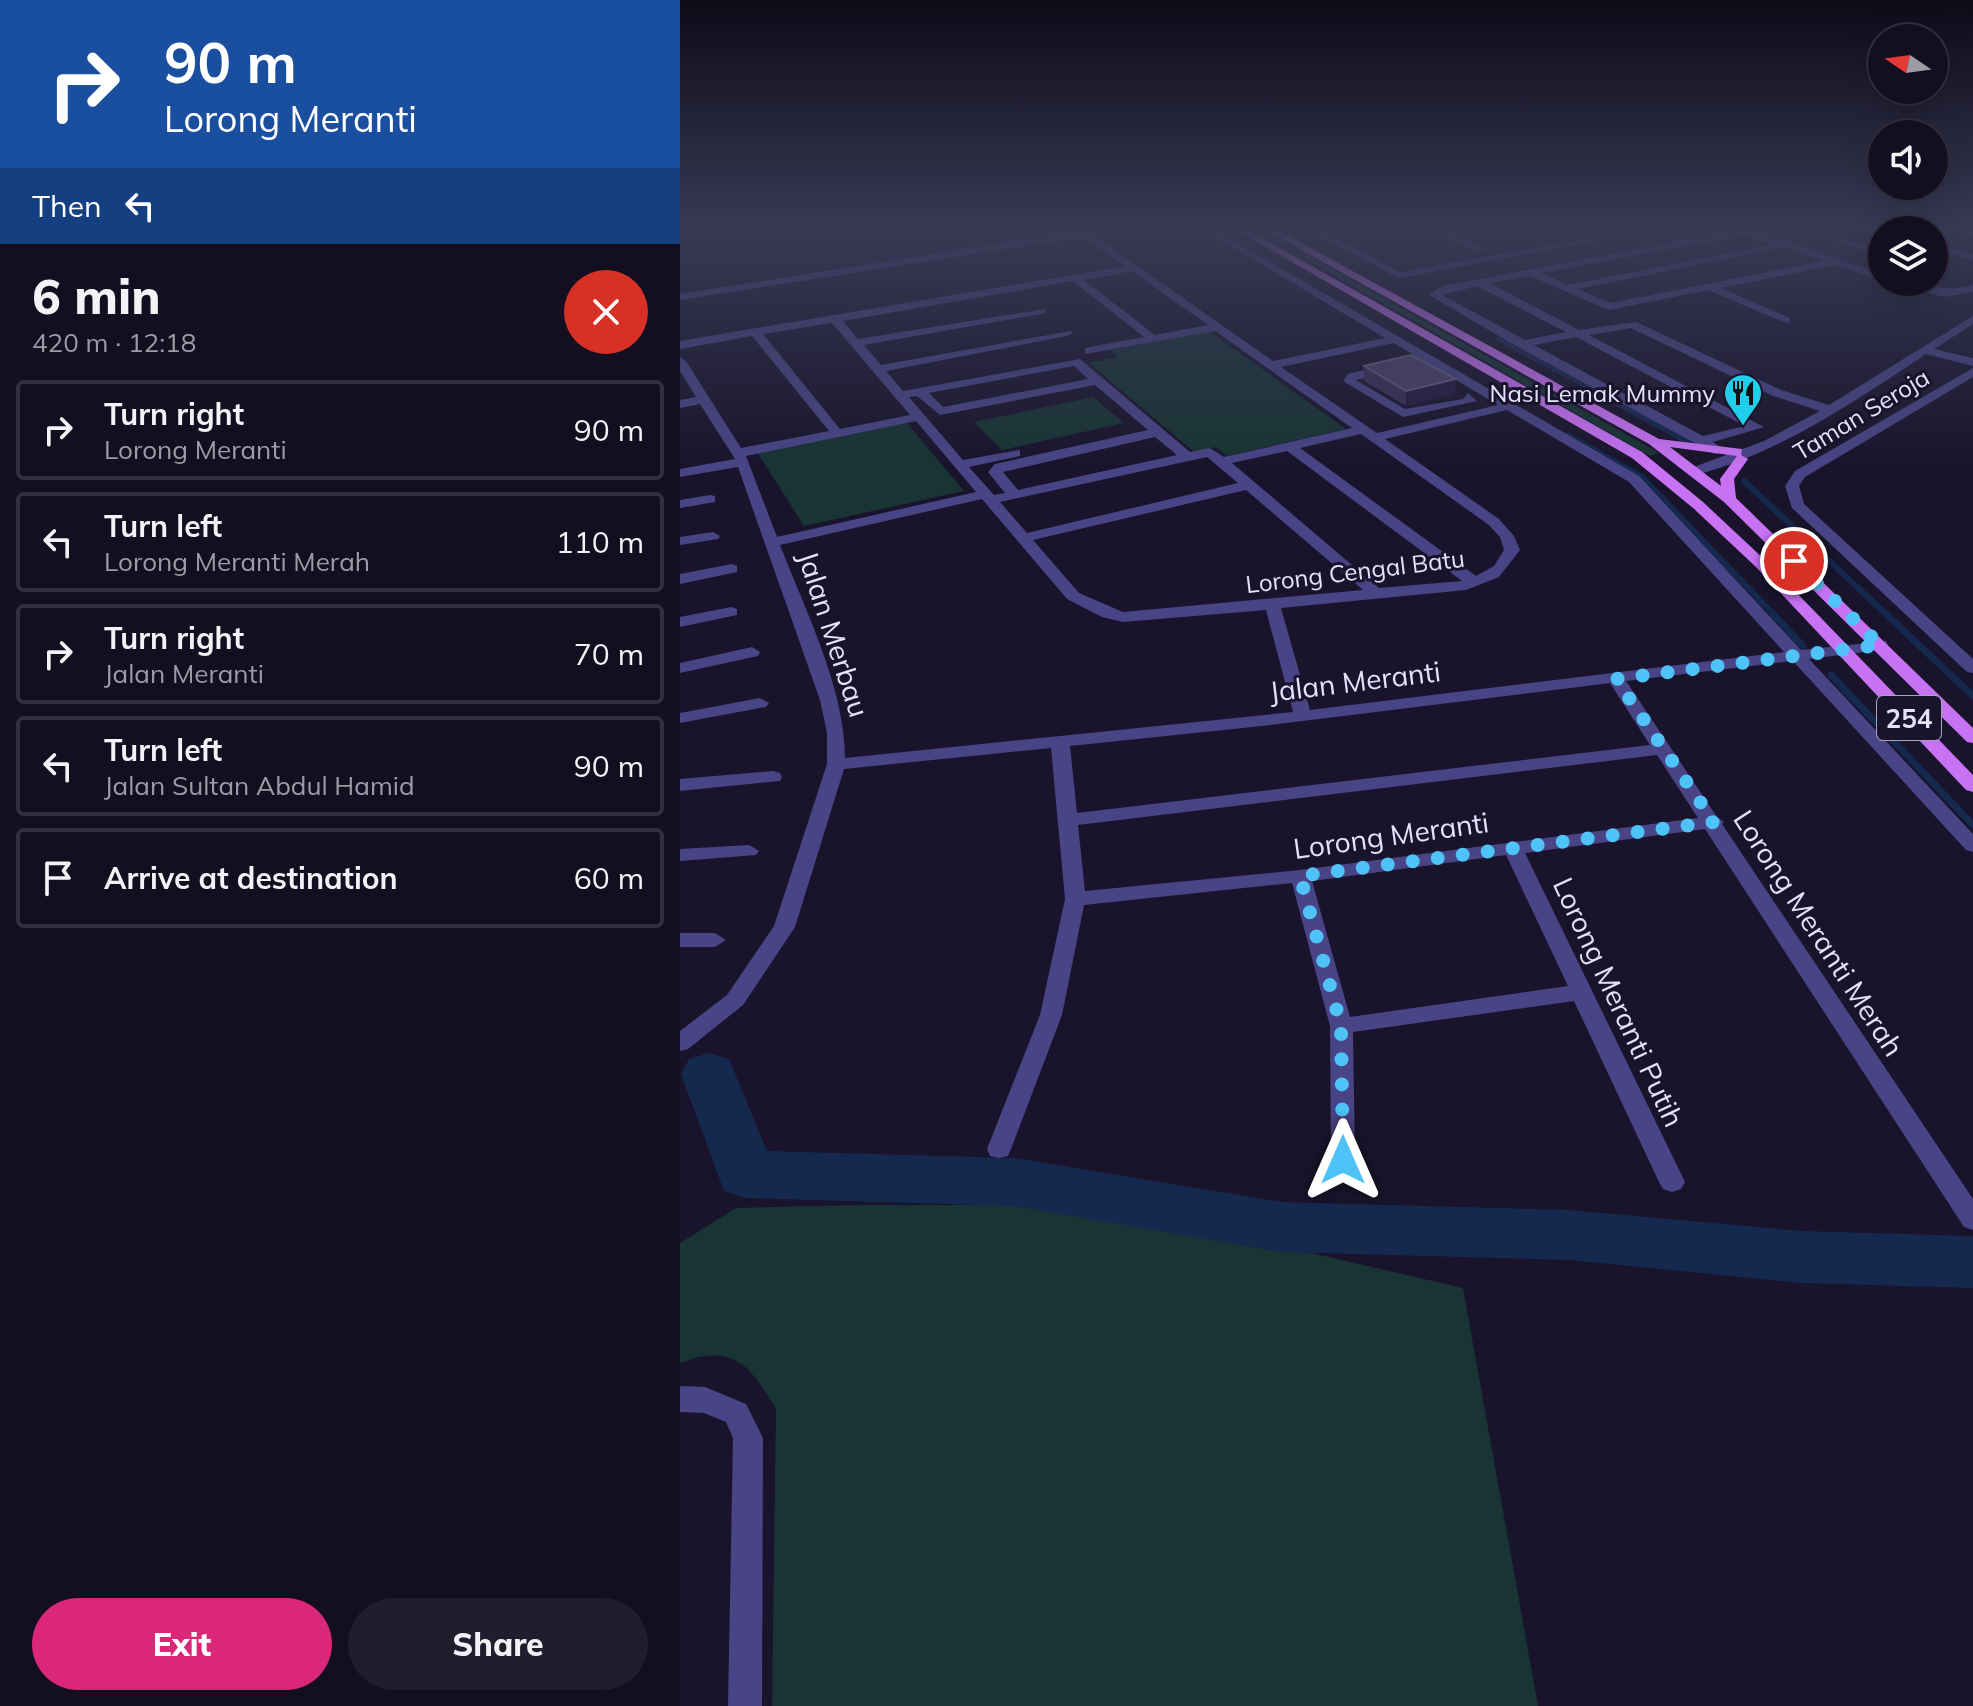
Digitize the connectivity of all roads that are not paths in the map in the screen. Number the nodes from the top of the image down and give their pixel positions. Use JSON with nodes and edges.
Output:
{"nodes":[{"id":1,"x":897,"y":309,"type":"edge"},
{"id":2,"x":1038,"y":309,"type":"edge"},
{"id":3,"x":1114,"y":309,"type":"edge"},
{"id":4,"x":1192,"y":309,"type":"edge"},
{"id":5,"x":1341,"y":309,"type":"edge"},
{"id":6,"x":1381,"y":309,"type":"edge"},
{"id":7,"x":1416,"y":309,"type":"edge"},
{"id":8,"x":1454,"y":309,"type":"edge"},
{"id":9,"x":1529,"y":309,"type":"edge"},
{"id":10,"x":1760,"y":309,"type":"edge"},
{"id":11,"x":1041,"y":311,"type":"junction"},
{"id":12,"x":835,"y":319,"type":"junction"},
{"id":13,"x":1973,"y":319,"type":"edge"},
{"id":14,"x":1786,"y":320,"type":"dead end"},
{"id":15,"x":1218,"y":327,"type":"junction"},
{"id":16,"x":1574,"y":332,"type":"junction"},
{"id":17,"x":756,"y":333,"type":"junction"},
{"id":18,"x":1067,"y":333,"type":"junction"},
{"id":19,"x":1153,"y":339,"type":"junction"},
{"id":20,"x":1394,"y":340,"type":"junction"},
{"id":21,"x":855,"y":343,"type":"junction"},
{"id":22,"x":1520,"y":344,"type":"junction"},
{"id":23,"x":680,"y":345,"type":"edge"},
{"id":24,"x":1453,"y":349,"type":"junction"},
{"id":25,"x":1924,"y":350,"type":"junction"},
{"id":26,"x":1421,"y":356,"type":"junction"},
{"id":27,"x":680,"y":361,"type":"edge"},
{"id":28,"x":1973,"y":362,"type":"edge"},
{"id":29,"x":1271,"y":365,"type":"junction"},
{"id":30,"x":1398,"y":366,"type":"edge"},
{"id":31,"x":877,"y":369,"type":"junction"},
{"id":32,"x":1973,"y":372,"type":"edge"},
{"id":33,"x":1101,"y":385,"type":"junction"},
{"id":34,"x":1517,"y":385,"type":"junction"},
{"id":35,"x":920,"y":392,"type":"junction"},
{"id":36,"x":1485,"y":393,"type":"junction"},
{"id":37,"x":900,"y":395,"type":"junction"},
{"id":38,"x":1468,"y":397,"type":"junction"},
{"id":39,"x":705,"y":399,"type":"junction"},
{"id":40,"x":680,"y":404,"type":"edge"},
{"id":41,"x":1508,"y":406,"type":"junction"},
{"id":42,"x":1828,"y":409,"type":"junction"},
{"id":43,"x":924,"y":422,"type":"junction"},
{"id":44,"x":1153,"y":428,"type":"junction"},
{"id":45,"x":837,"y":433,"type":"junction"},
{"id":46,"x":1367,"y":434,"type":"junction"},
{"id":47,"x":1654,"y":441,"type":"junction"},
{"id":48,"x":1700,"y":441,"type":"junction"},
{"id":49,"x":1289,"y":446,"type":"junction"},
{"id":50,"x":1720,"y":451,"type":"junction"},
{"id":51,"x":1637,"y":455,"type":"junction"},
{"id":52,"x":1739,"y":456,"type":"junction"},
{"id":53,"x":1187,"y":457,"type":"junction"},
{"id":54,"x":741,"y":458,"type":"junction"},
{"id":55,"x":1220,"y":462,"type":"junction"},
{"id":56,"x":962,"y":464,"type":"junction"},
{"id":57,"x":1690,"y":469,"type":"junction"},
{"id":58,"x":680,"y":473,"type":"edge"},
{"id":59,"x":1248,"y":485,"type":"junction"},
{"id":60,"x":1015,"y":495,"type":"junction"},
{"id":61,"x":989,"y":497,"type":"junction"},
{"id":62,"x":710,"y":499,"type":"dead end"},
{"id":63,"x":1729,"y":499,"type":"junction"},
{"id":64,"x":680,"y":504,"type":"edge"},
{"id":65,"x":1698,"y":505,"type":"junction"},
{"id":66,"x":713,"y":536,"type":"dead end"},
{"id":67,"x":1023,"y":538,"type":"junction"},
{"id":68,"x":680,"y":541,"type":"edge"},
{"id":69,"x":773,"y":542,"type":"junction"},
{"id":70,"x":732,"y":569,"type":"dead end"},
{"id":71,"x":680,"y":579,"type":"edge"},
{"id":72,"x":1474,"y":582,"type":"junction"},
{"id":73,"x":1376,"y":593,"type":"junction"},
{"id":74,"x":1273,"y":607,"type":"junction"},
{"id":75,"x":731,"y":612,"type":"dead end"},
{"id":76,"x":680,"y":622,"type":"edge"},
{"id":77,"x":1880,"y":645,"type":"junction"},
{"id":78,"x":1845,"y":651,"type":"junction"},
{"id":79,"x":752,"y":652,"type":"dead end"},
{"id":80,"x":1799,"y":657,"type":"junction"},
{"id":81,"x":680,"y":668,"type":"edge"},
{"id":82,"x":1973,"y":668,"type":"edge"},
{"id":83,"x":1616,"y":679,"type":"junction"},
{"id":84,"x":760,"y":703,"type":"dead end"},
{"id":85,"x":1303,"y":716,"type":"junction"},
{"id":86,"x":680,"y":718,"type":"edge"},
{"id":87,"x":1973,"y":738,"type":"edge"},
{"id":88,"x":1060,"y":741,"type":"junction"},
{"id":89,"x":1664,"y":749,"type":"junction"},
{"id":90,"x":836,"y":764,"type":"junction"},
{"id":91,"x":773,"y":777,"type":"dead end"},
{"id":92,"x":680,"y":785,"type":"edge"},
{"id":93,"x":1973,"y":786,"type":"edge"},
{"id":94,"x":1068,"y":820,"type":"junction"},
{"id":95,"x":1714,"y":822,"type":"junction"},
{"id":96,"x":1973,"y":846,"type":"edge"},
{"id":97,"x":1513,"y":848,"type":"junction"},
{"id":98,"x":749,"y":851,"type":"dead end"},
{"id":99,"x":680,"y":855,"type":"edge"},
{"id":100,"x":1300,"y":876,"type":"junction"},
{"id":101,"x":1075,"y":899,"type":"junction"},
{"id":102,"x":680,"y":940,"type":"edge"},
{"id":103,"x":715,"y":940,"type":"dead end"},
{"id":104,"x":1581,"y":992,"type":"junction"},
{"id":105,"x":1341,"y":1026,"type":"junction"},
{"id":106,"x":680,"y":1043,"type":"edge"},
{"id":107,"x":999,"y":1149,"type":"dead end"},
{"id":108,"x":1343,"y":1160,"type":"dead end"},
{"id":109,"x":1672,"y":1182,"type":"dead end"},
{"id":110,"x":1973,"y":1220,"type":"edge"},
{"id":111,"x":692,"y":1400,"type":"edge"},
{"id":112,"x":745,"y":1706,"type":"edge"}],
"edges":[{"from":1,"to":12,"type":"street"},
{"from":2,"to":11,"type":"street"},
{"from":3,"to":19,"type":"street"},
{"from":4,"to":15,"type":"street","name":"Lorong Cengal Batu"},
{"from":5,"to":20,"type":"street"},
{"from":6,"to":24,"type":"main road","number":"254"},
{"from":7,"to":47,"type":"main road","number":"254"},
{"from":8,"to":22,"type":"street"},
{"from":9,"to":16,"type":"street"},
{"from":10,"to":14,"type":"street"},
{"from":11,"to":18,"type":"street"},
{"from":11,"to":21,"type":"street"},
{"from":12,"to":17,"type":"street"},
{"from":12,"to":21,"type":"street","name":"Lorong Cengal Batu"},
{"from":13,"to":25,"type":"street"},
{"from":15,"to":19,"type":"street"},
{"from":15,"to":29,"type":"street","name":"Lorong Cengal Batu"},
{"from":16,"to":22,"type":"street"},
{"from":16,"to":42,"type":"street"},
{"from":16,"to":48,"type":"street"},
{"from":17,"to":23,"type":"street"},
{"from":17,"to":45,"type":"street"},
{"from":18,"to":19,"type":"street"},
{"from":18,"to":31,"type":"street"},
{"from":20,"to":26,"type":"street"},
{"from":20,"to":29,"type":"street"},
{"from":21,"to":31,"type":"street","name":"Lorong Cengal Batu"},
{"from":22,"to":48,"type":"street"},
{"from":24,"to":26,"type":"street"},
{"from":24,"to":34,"type":"main road","number":"254"},
{"from":25,"to":28,"type":"street"},
{"from":25,"to":42,"type":"street"},
{"from":26,"to":36,"type":"street"},
{"from":26,"to":38,"type":"street"},
{"from":27,"to":39,"type":"street","name":"Jalan Merbau"},
{"from":29,"to":46,"type":"street","name":"Lorong Cengal Batu"},
{"from":30,"to":38,"type":"street"},
{"from":31,"to":37,"type":"street","name":"Lorong Cengal Batu"},
{"from":32,"to":82,"type":"street","name":"Taman Seroja"},
{"from":33,"to":35,"type":"street"},
{"from":33,"to":35,"type":"street"},
{"from":33,"to":43,"type":"street"},
{"from":33,"to":44,"type":"street"},
{"from":34,"to":36,"type":"street"},
{"from":34,"to":51,"type":"main road","number":"254"},
{"from":35,"to":37,"type":"street"},
{"from":36,"to":38,"type":"street"},
{"from":36,"to":41,"type":"street"},
{"from":37,"to":43,"type":"street","name":"Lorong Cengal Batu"},
{"from":39,"to":40,"type":"street"},
{"from":39,"to":54,"type":"street","name":"Jalan Merbau"},
{"from":41,"to":46,"type":"street"},
{"from":41,"to":80,"type":"street"},
{"from":42,"to":52,"type":"street"},
{"from":43,"to":45,"type":"street"},
{"from":43,"to":56,"type":"street","name":"Lorong Cengal Batu"},
{"from":44,"to":53,"type":"street"},
{"from":44,"to":56,"type":"street"},
{"from":44,"to":60,"type":"street"},
{"from":45,"to":54,"type":"street"},
{"from":46,"to":49,"type":"street"},
{"from":46,"to":72,"type":"street","name":"Lorong Cengal Batu"},
{"from":47,"to":50,"type":"main road"},
{"from":47,"to":57,"type":"main road","number":"254"},
{"from":48,"to":50,"type":"street"},
{"from":49,"to":55,"type":"street"},
{"from":49,"to":72,"type":"street"},
{"from":50,"to":52,"type":"main road"},
{"from":51,"to":57,"type":"main road"},
{"from":51,"to":65,"type":"main road","number":"254"},
{"from":52,"to":57,"type":"street"},
{"from":52,"to":63,"type":"main road"},
{"from":53,"to":55,"type":"street"},
{"from":53,"to":60,"type":"street"},
{"from":54,"to":58,"type":"street"},
{"from":54,"to":69,"type":"street","name":"Jalan Merbau"},
{"from":55,"to":59,"type":"street"},
{"from":56,"to":61,"type":"street","name":"Lorong Cengal Batu"},
{"from":57,"to":63,"type":"main road","number":"254"},
{"from":57,"to":65,"type":"main road"},
{"from":59,"to":67,"type":"street"},
{"from":59,"to":73,"type":"street"},
{"from":60,"to":61,"type":"street"},
{"from":61,"to":67,"type":"street","name":"Lorong Cengal Batu"},
{"from":61,"to":69,"type":"street"},
{"from":62,"to":64,"type":"street"},
{"from":63,"to":77,"type":"main road","number":"254"},
{"from":65,"to":78,"type":"main road","number":"254"},
{"from":66,"to":68,"type":"street"},
{"from":67,"to":74,"type":"street","name":"Lorong Cengal Batu"},
{"from":69,"to":90,"type":"street","name":"Jalan Merbau"},
{"from":70,"to":71,"type":"street"},
{"from":72,"to":73,"type":"street","name":"Lorong Cengal Batu"},
{"from":73,"to":74,"type":"street","name":"Lorong Cengal Batu"},
{"from":74,"to":85,"type":"street"},
{"from":75,"to":76,"type":"street"},
{"from":77,"to":78,"type":"street","name":"Jalan Meranti"},
{"from":77,"to":87,"type":"main road","number":"254"},
{"from":78,"to":80,"type":"street","name":"Jalan Meranti"},
{"from":78,"to":93,"type":"main road","number":"254"},
{"from":79,"to":81,"type":"street"},
{"from":80,"to":83,"type":"street","name":"Jalan Meranti"},
{"from":80,"to":96,"type":"street"},
{"from":83,"to":85,"type":"street","name":"Jalan Meranti"},
{"from":83,"to":89,"type":"street","name":"Lorong Meranti Merah"},
{"from":84,"to":86,"type":"street"},
{"from":85,"to":88,"type":"street","name":"Jalan Meranti"},
{"from":88,"to":90,"type":"street","name":"Jalan Meranti"},
{"from":88,"to":94,"type":"street"},
{"from":89,"to":94,"type":"street"},
{"from":89,"to":95,"type":"street","name":"Lorong Meranti Merah"},
{"from":90,"to":106,"type":"street","name":"Jalan Merbau"},
{"from":91,"to":92,"type":"street"},
{"from":94,"to":101,"type":"street"},
{"from":95,"to":97,"type":"street","name":"Lorong Meranti"},
{"from":95,"to":110,"type":"street","name":"Lorong Meranti Merah"},
{"from":97,"to":100,"type":"street","name":"Lorong Meranti"},
{"from":97,"to":104,"type":"street","name":"Lorong Meranti Putih"},
{"from":98,"to":99,"type":"street"},
{"from":100,"to":101,"type":"street","name":"Lorong Meranti"},
{"from":100,"to":105,"type":"street"},
{"from":101,"to":107,"type":"street"},
{"from":102,"to":103,"type":"street"},
{"from":104,"to":105,"type":"street"},
{"from":104,"to":109,"type":"street","name":"Lorong Meranti Putih"},
{"from":105,"to":108,"type":"street"},
{"from":111,"to":112,"type":"street"}]}
